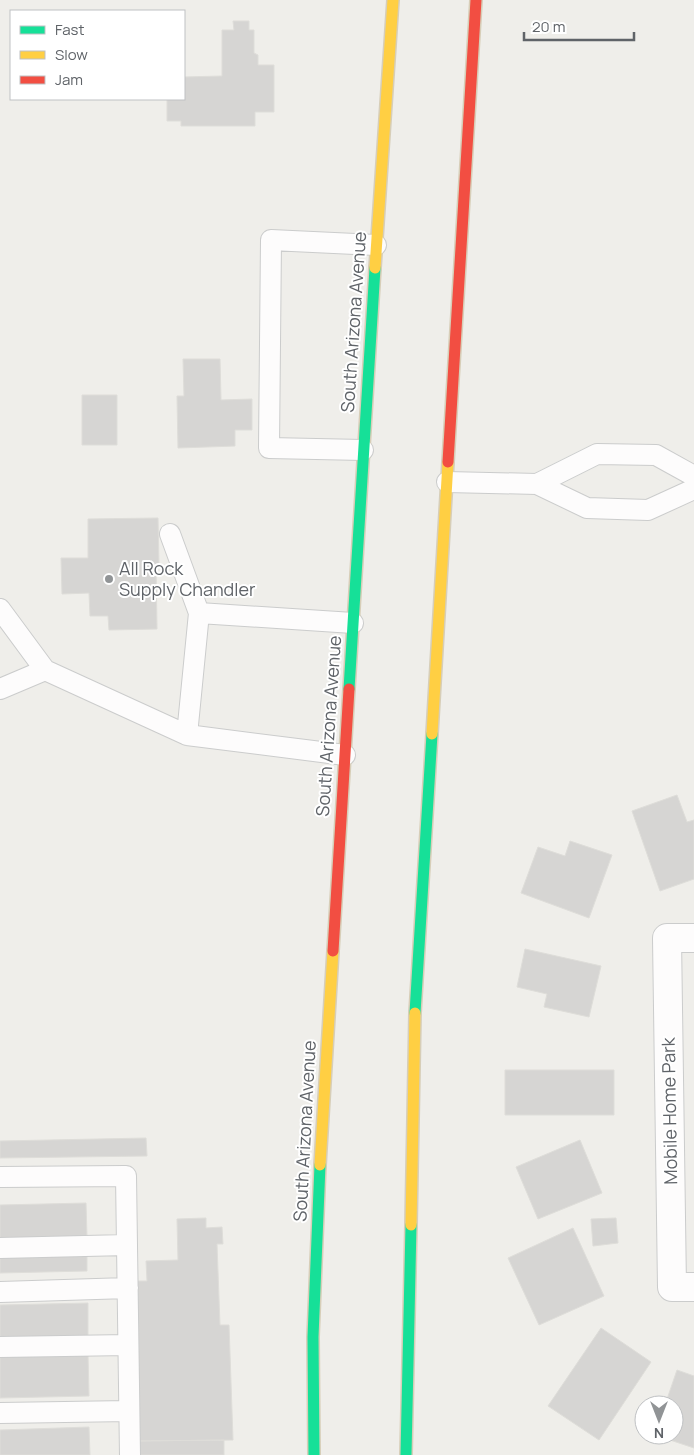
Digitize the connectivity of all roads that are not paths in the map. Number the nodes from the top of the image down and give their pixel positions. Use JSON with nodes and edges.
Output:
{"nodes":[{"id":1,"x":393,"y":0,"type":"edge"},
{"id":2,"x":476,"y":0,"type":"edge"},
{"id":3,"x":376,"y":245,"type":"junction"},
{"id":4,"x":363,"y":450,"type":"junction"},
{"id":5,"x":694,"y":476,"type":"edge"},
{"id":6,"x":447,"y":482,"type":"junction"},
{"id":7,"x":537,"y":484,"type":"junction"},
{"id":8,"x":694,"y":489,"type":"edge"},
{"id":9,"x":170,"y":534,"type":"dead end"},
{"id":10,"x":0,"y":609,"type":"edge"},
{"id":11,"x":199,"y":613,"type":"junction"},
{"id":12,"x":353,"y":623,"type":"junction"},
{"id":13,"x":45,"y":670,"type":"junction"},
{"id":14,"x":0,"y":689,"type":"edge"},
{"id":15,"x":187,"y":735,"type":"junction"},
{"id":16,"x":345,"y":755,"type":"junction"},
{"id":17,"x":694,"y":938,"type":"edge"},
{"id":18,"x":0,"y":1177,"type":"edge"},
{"id":19,"x":127,"y":1245,"type":"junction"},
{"id":20,"x":0,"y":1248,"type":"edge"},
{"id":21,"x":694,"y":1287,"type":"edge"},
{"id":22,"x":128,"y":1288,"type":"junction"},
{"id":23,"x":0,"y":1292,"type":"edge"},
{"id":24,"x":128,"y":1345,"type":"junction"},
{"id":25,"x":0,"y":1347,"type":"edge"},
{"id":26,"x":129,"y":1411,"type":"junction"},
{"id":27,"x":0,"y":1413,"type":"edge"},
{"id":28,"x":130,"y":1455,"type":"edge"},
{"id":29,"x":314,"y":1455,"type":"edge"},
{"id":30,"x":406,"y":1455,"type":"edge"}],
"edges":[{"from":1,"to":3,"type":"main road","name":"South Arizona Avenue"},
{"from":2,"to":6,"type":"main road"},
{"from":3,"to":4,"type":"main road","name":"South Arizona Avenue"},
{"from":3,"to":4,"type":"lane"},
{"from":4,"to":12,"type":"main road","name":"South Arizona Avenue"},
{"from":5,"to":7,"type":"lane"},
{"from":6,"to":7,"type":"lane"},
{"from":6,"to":30,"type":"main road"},
{"from":7,"to":8,"type":"lane"},
{"from":9,"to":11,"type":"lane"},
{"from":10,"to":13,"type":"lane"},
{"from":11,"to":12,"type":"lane"},
{"from":11,"to":15,"type":"lane"},
{"from":12,"to":16,"type":"main road","name":"South Arizona Avenue"},
{"from":13,"to":14,"type":"lane"},
{"from":13,"to":15,"type":"lane"},
{"from":15,"to":16,"type":"lane"},
{"from":16,"to":29,"type":"main road","name":"South Arizona Avenue"},
{"from":17,"to":21,"type":"street","name":"Mobile Home Park"},
{"from":18,"to":19,"type":"lane"},
{"from":19,"to":20,"type":"lane"},
{"from":19,"to":22,"type":"lane"},
{"from":22,"to":23,"type":"lane"},
{"from":22,"to":24,"type":"lane"},
{"from":24,"to":25,"type":"lane"},
{"from":24,"to":26,"type":"lane"},
{"from":26,"to":27,"type":"lane"},
{"from":26,"to":28,"type":"lane"}]}
